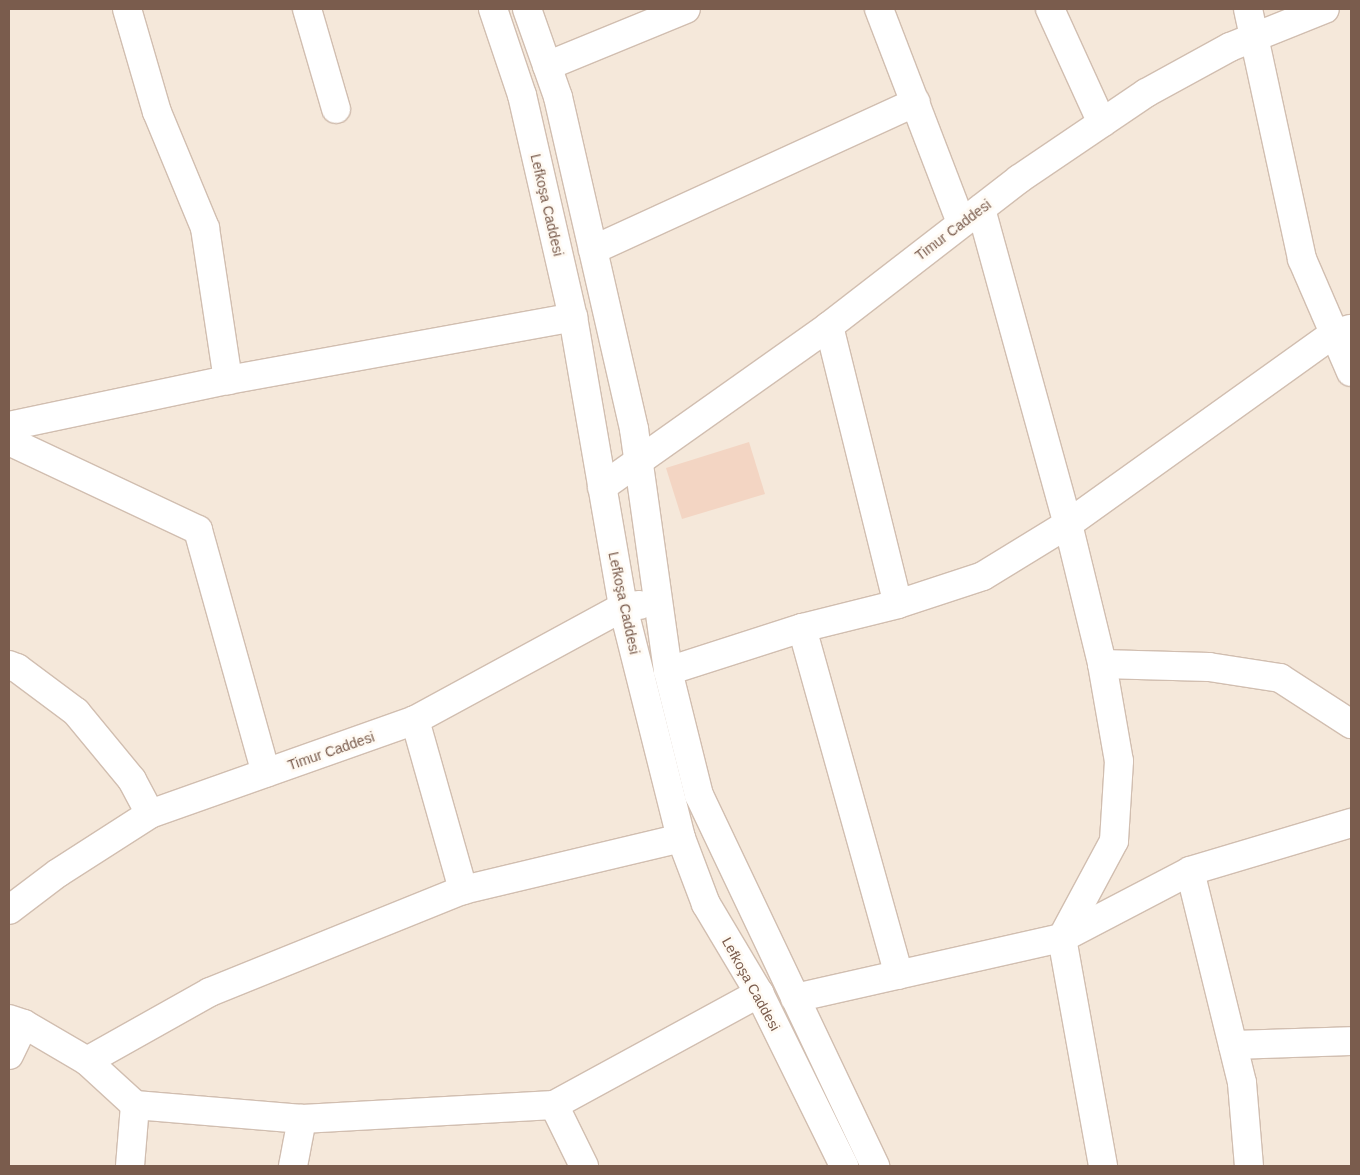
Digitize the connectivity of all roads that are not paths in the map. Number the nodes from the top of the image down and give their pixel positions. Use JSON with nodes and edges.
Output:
{"nodes":[{"id":1,"x":127,"y":9,"type":"edge"},
{"id":2,"x":308,"y":9,"type":"edge"},
{"id":3,"x":493,"y":9,"type":"edge"},
{"id":4,"x":527,"y":9,"type":"edge"},
{"id":5,"x":686,"y":9,"type":"edge"},
{"id":6,"x":879,"y":9,"type":"edge"},
{"id":7,"x":1050,"y":9,"type":"edge"},
{"id":8,"x":1248,"y":9,"type":"edge"},
{"id":9,"x":1325,"y":9,"type":"edge"},
{"id":10,"x":1255,"y":37,"type":"junction"},
{"id":11,"x":547,"y":66,"type":"junction"},
{"id":12,"x":916,"y":102,"type":"junction"},
{"id":13,"x":336,"y":109,"type":"dead end"},
{"id":14,"x":1102,"y":123,"type":"junction"},
{"id":15,"x":971,"y":216,"type":"junction"},
{"id":16,"x":593,"y":250,"type":"junction"},
{"id":17,"x":573,"y":317,"type":"junction"},
{"id":18,"x":829,"y":326,"type":"junction"},
{"id":19,"x":1342,"y":331,"type":"edge"},
{"id":20,"x":1351,"y":372,"type":"edge"},
{"id":21,"x":228,"y":380,"type":"junction"},
{"id":22,"x":9,"y":426,"type":"edge"},
{"id":23,"x":9,"y":441,"type":"edge"},
{"id":24,"x":639,"y":462,"type":"junction"},
{"id":25,"x":602,"y":487,"type":"junction"},
{"id":26,"x":1068,"y":524,"type":"junction"},
{"id":27,"x":659,"y":603,"type":"junction"},
{"id":28,"x":898,"y":604,"type":"junction"},
{"id":29,"x":623,"y":607,"type":"junction"},
{"id":30,"x":802,"y":628,"type":"junction"},
{"id":31,"x":1102,"y":664,"type":"junction"},
{"id":32,"x":9,"y":665,"type":"edge"},
{"id":33,"x":668,"y":670,"type":"junction"},
{"id":34,"x":415,"y":720,"type":"junction"},
{"id":35,"x":1351,"y":724,"type":"edge"},
{"id":36,"x":266,"y":774,"type":"junction"},
{"id":37,"x":150,"y":814,"type":"junction"},
{"id":38,"x":1351,"y":824,"type":"edge"},
{"id":39,"x":681,"y":838,"type":"junction"},
{"id":40,"x":1190,"y":871,"type":"junction"},
{"id":41,"x":463,"y":890,"type":"junction"},
{"id":42,"x":9,"y":910,"type":"edge"},
{"id":43,"x":1062,"y":938,"type":"junction"},
{"id":44,"x":900,"y":975,"type":"junction"},
{"id":45,"x":759,"y":993,"type":"junction"},
{"id":46,"x":795,"y":998,"type":"junction"},
{"id":47,"x":16,"y":1021,"type":"edge"},
{"id":48,"x":1351,"y":1042,"type":"edge"},
{"id":49,"x":1233,"y":1045,"type":"junction"},
{"id":50,"x":9,"y":1055,"type":"edge"},
{"id":51,"x":87,"y":1062,"type":"junction"},
{"id":52,"x":135,"y":1105,"type":"junction"},
{"id":53,"x":554,"y":1106,"type":"junction"},
{"id":54,"x":302,"y":1119,"type":"junction"},
{"id":55,"x":130,"y":1166,"type":"edge"},
{"id":56,"x":293,"y":1166,"type":"edge"},
{"id":57,"x":584,"y":1166,"type":"edge"},
{"id":58,"x":844,"y":1166,"type":"edge"},
{"id":59,"x":874,"y":1166,"type":"edge"},
{"id":60,"x":1103,"y":1166,"type":"edge"},
{"id":61,"x":1249,"y":1166,"type":"edge"}],
"edges":[{"from":1,"to":21,"type":"street"},
{"from":2,"to":13,"type":"street"},
{"from":3,"to":17,"type":"street","name":"Lefkoşa Caddesi"},
{"from":4,"to":11,"type":"street"},
{"from":5,"to":11,"type":"street"},
{"from":6,"to":12,"type":"street"},
{"from":7,"to":14,"type":"street"},
{"from":8,"to":10,"type":"street"},
{"from":9,"to":10,"type":"street","name":"Timur Caddesi"},
{"from":10,"to":14,"type":"street","name":"Timur Caddesi"},
{"from":10,"to":19,"type":"street"},
{"from":11,"to":16,"type":"street"},
{"from":12,"to":15,"type":"street"},
{"from":12,"to":16,"type":"street"},
{"from":14,"to":15,"type":"street","name":"Timur Caddesi"},
{"from":15,"to":18,"type":"street","name":"Timur Caddesi"},
{"from":15,"to":26,"type":"street"},
{"from":16,"to":24,"type":"street"},
{"from":17,"to":21,"type":"street"},
{"from":17,"to":25,"type":"street","name":"Lefkoşa Caddesi"},
{"from":18,"to":24,"type":"street","name":"Timur Caddesi"},
{"from":18,"to":28,"type":"street"},
{"from":19,"to":20,"type":"street"},
{"from":19,"to":26,"type":"street"},
{"from":21,"to":22,"type":"street"},
{"from":23,"to":36,"type":"street"},
{"from":24,"to":25,"type":"street","name":"Timur Caddesi"},
{"from":24,"to":27,"type":"street"},
{"from":25,"to":29,"type":"street","name":"Lefkoşa Caddesi"},
{"from":26,"to":28,"type":"street"},
{"from":26,"to":31,"type":"street"},
{"from":27,"to":29,"type":"street","name":"Timur Caddesi"},
{"from":27,"to":33,"type":"street"},
{"from":28,"to":30,"type":"street"},
{"from":29,"to":34,"type":"street","name":"Timur Caddesi"},
{"from":29,"to":39,"type":"street","name":"Lefkoşa Caddesi"},
{"from":30,"to":33,"type":"street"},
{"from":30,"to":44,"type":"street"},
{"from":31,"to":35,"type":"street"},
{"from":31,"to":43,"type":"street"},
{"from":32,"to":37,"type":"street"},
{"from":33,"to":46,"type":"street"},
{"from":34,"to":36,"type":"street","name":"Timur Caddesi"},
{"from":34,"to":41,"type":"street"},
{"from":36,"to":37,"type":"street","name":"Timur Caddesi"},
{"from":37,"to":42,"type":"street","name":"Timur Caddesi"},
{"from":38,"to":40,"type":"street"},
{"from":39,"to":41,"type":"street"},
{"from":39,"to":45,"type":"street","name":"Lefkoşa Caddesi"},
{"from":40,"to":43,"type":"street"},
{"from":40,"to":49,"type":"street"},
{"from":41,"to":51,"type":"street"},
{"from":43,"to":44,"type":"street"},
{"from":43,"to":60,"type":"street"},
{"from":44,"to":46,"type":"street"},
{"from":45,"to":53,"type":"street"},
{"from":45,"to":58,"type":"street","name":"Lefkoşa Caddesi"},
{"from":46,"to":59,"type":"street"},
{"from":47,"to":50,"type":"street"},
{"from":47,"to":51,"type":"street"},
{"from":48,"to":49,"type":"street"},
{"from":49,"to":61,"type":"street"},
{"from":51,"to":52,"type":"street"},
{"from":52,"to":54,"type":"street"},
{"from":52,"to":55,"type":"street"},
{"from":53,"to":54,"type":"street"},
{"from":53,"to":57,"type":"street"},
{"from":54,"to":56,"type":"street"}]}
